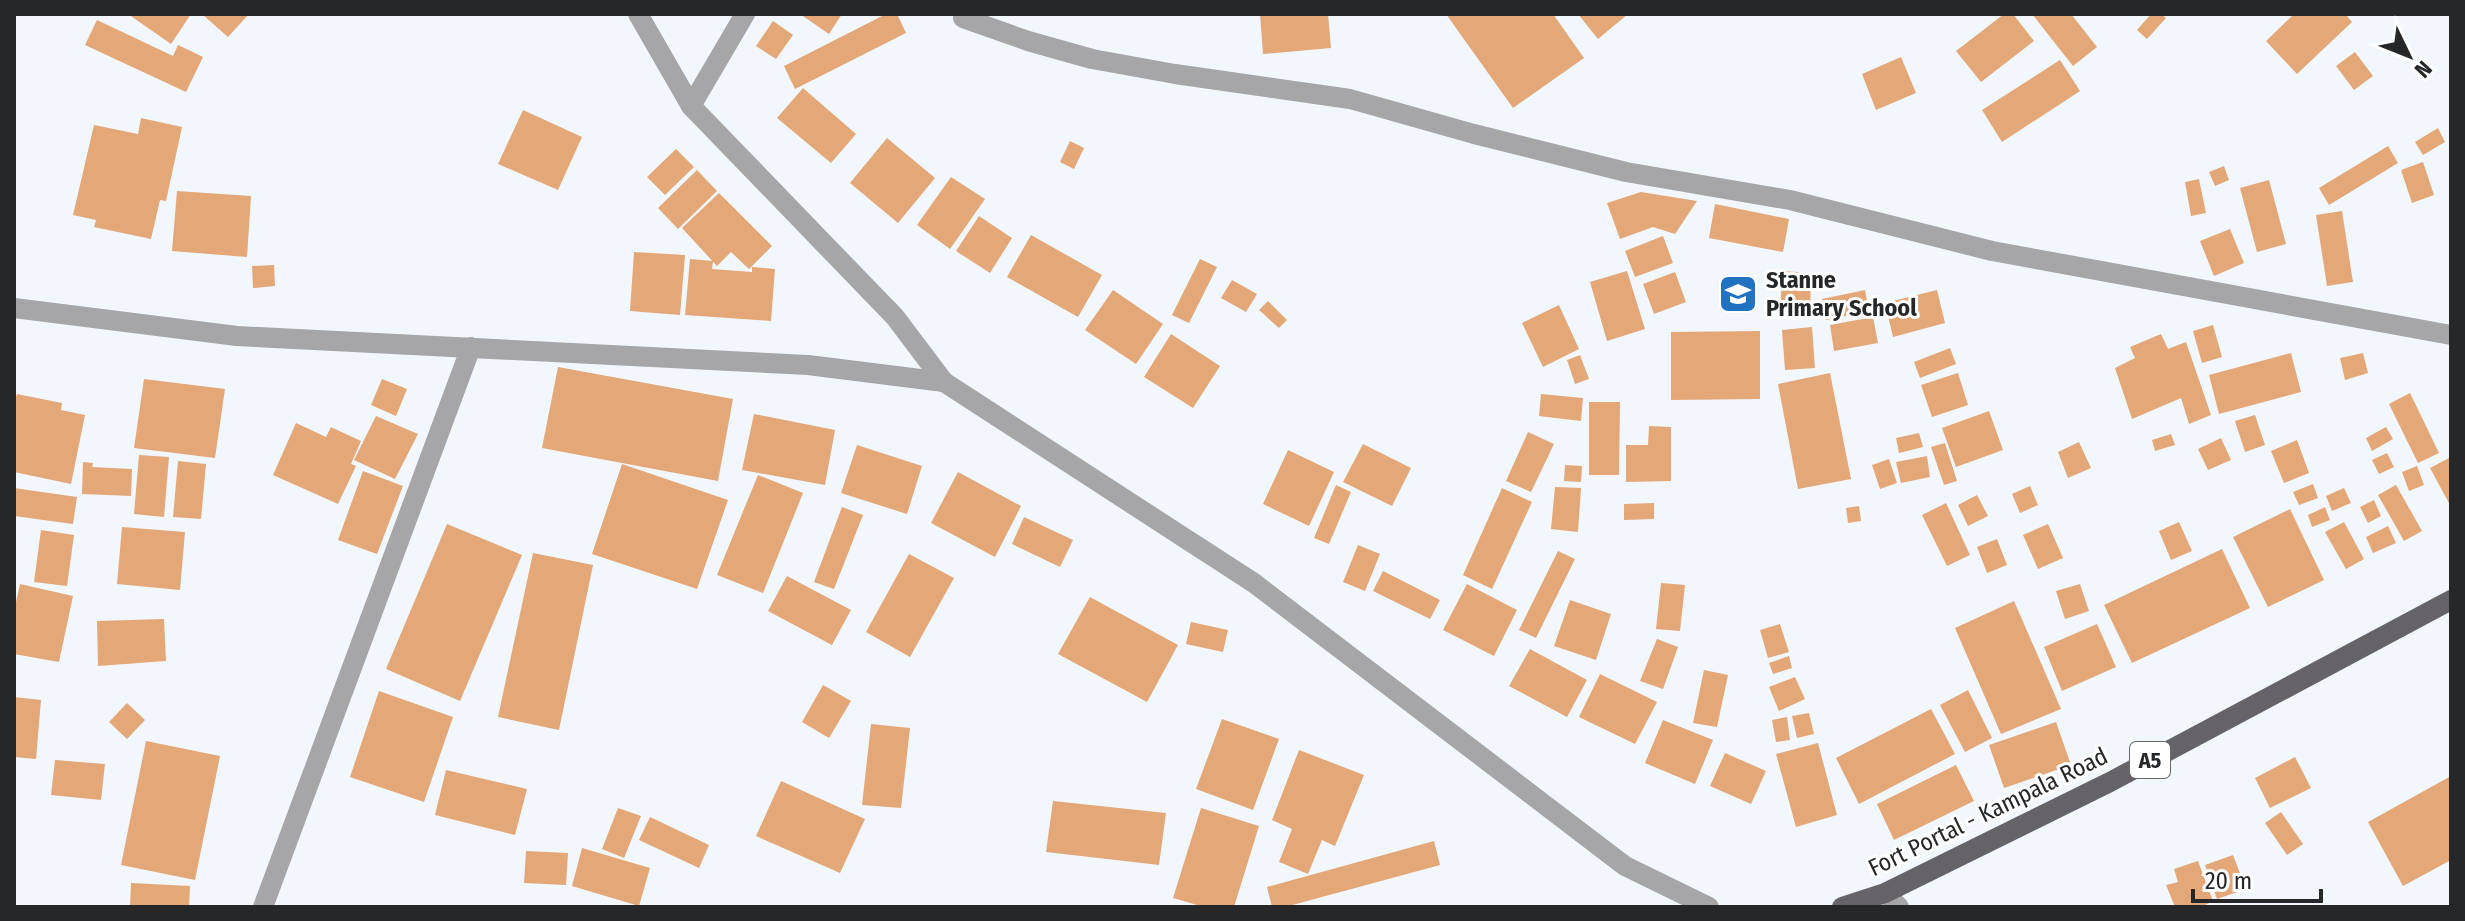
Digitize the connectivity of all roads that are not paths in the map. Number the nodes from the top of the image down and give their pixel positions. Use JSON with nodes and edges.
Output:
{"nodes":[{"id":1,"x":638,"y":14,"type":"edge"},
{"id":2,"x":745,"y":14,"type":"edge"},
{"id":3,"x":963,"y":18,"type":"dead end"},
{"id":4,"x":691,"y":106,"type":"junction"},
{"id":5,"x":14,"y":308,"type":"edge"},
{"id":6,"x":2451,"y":335,"type":"edge"},
{"id":7,"x":471,"y":347,"type":"junction"},
{"id":8,"x":944,"y":382,"type":"junction"},
{"id":9,"x":2451,"y":600,"type":"edge"},
{"id":10,"x":1892,"y":900,"type":"edge"},
{"id":11,"x":263,"y":907,"type":"edge"},
{"id":12,"x":1709,"y":907,"type":"edge"},
{"id":13,"x":1842,"y":907,"type":"edge"}],
"edges":[{"from":1,"to":4,"type":"street"},
{"from":2,"to":4,"type":"street"},
{"from":3,"to":6,"type":"street"},
{"from":4,"to":8,"type":"street"},
{"from":5,"to":7,"type":"street"},
{"from":7,"to":8,"type":"street"},
{"from":7,"to":11,"type":"street"},
{"from":8,"to":12,"type":"street"},
{"from":9,"to":10,"type":"main road","name":"Fort Portal - Kampala Road","number":"A5"},
{"from":10,"to":13,"type":"main road","name":"Fort Portal - Kampala Road","number":"A5"}]}
